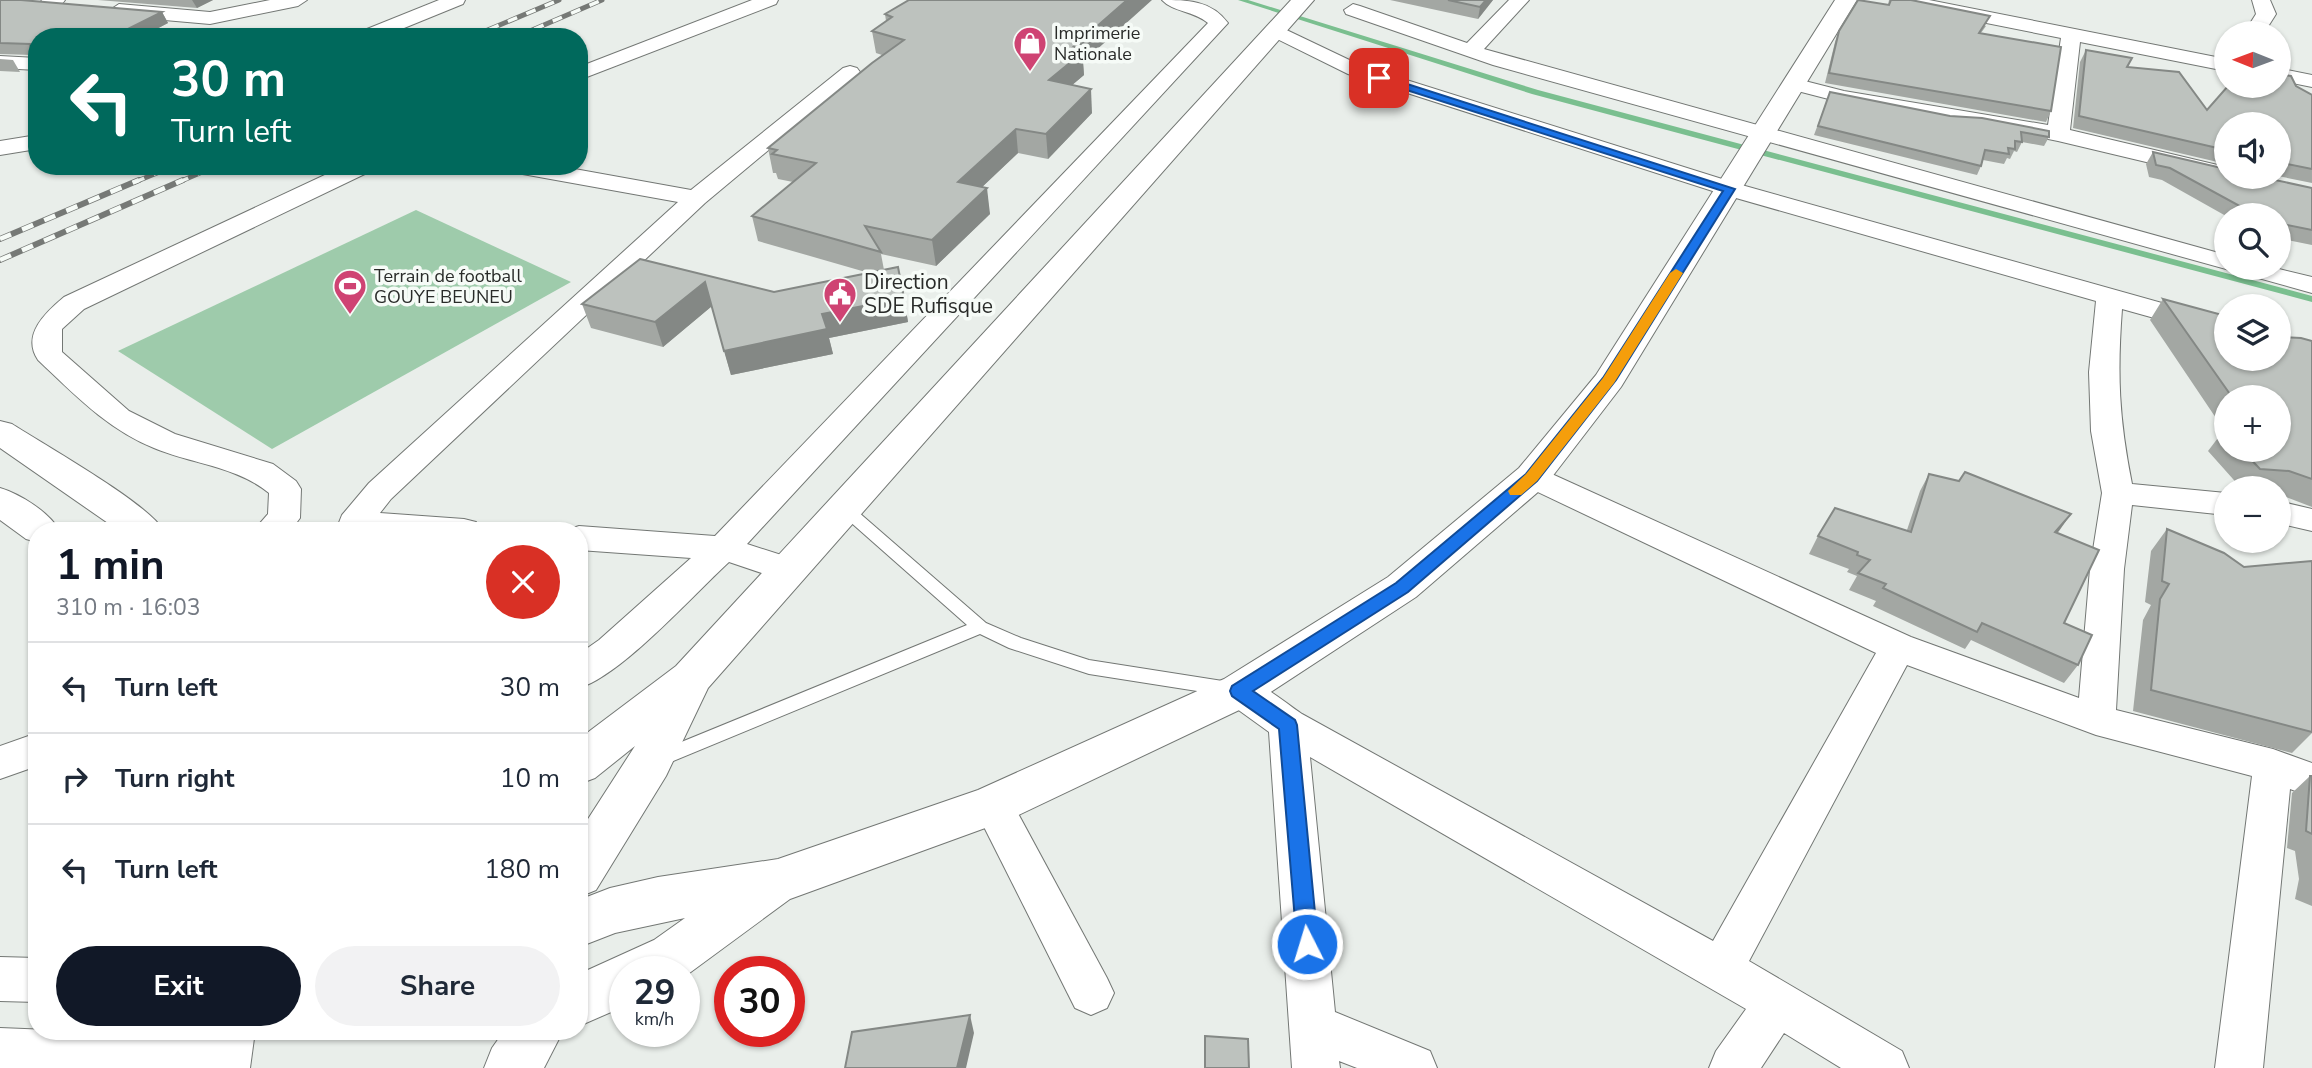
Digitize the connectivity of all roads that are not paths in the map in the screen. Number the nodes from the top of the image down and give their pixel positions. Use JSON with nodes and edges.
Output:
{"nodes":[{"id":1,"x":298,"y":0,"type":"edge"},
{"id":2,"x":456,"y":0,"type":"edge"},
{"id":3,"x":769,"y":0,"type":"edge"},
{"id":4,"x":1171,"y":0,"type":"edge"},
{"id":5,"x":1520,"y":0,"type":"edge"},
{"id":6,"x":1846,"y":0,"type":"edge"},
{"id":7,"x":1901,"y":0,"type":"edge"},
{"id":8,"x":2261,"y":0,"type":"edge"},
{"id":9,"x":25,"y":2,"type":"edge"},
{"id":10,"x":52,"y":2,"type":"edge"},
{"id":11,"x":76,"y":6,"type":"edge"},
{"id":12,"x":103,"y":8,"type":"edge"},
{"id":13,"x":1353,"y":10,"type":"dead end"},
{"id":14,"x":1290,"y":14,"type":"edge"},
{"id":15,"x":2262,"y":21,"type":"edge"},
{"id":16,"x":386,"y":28,"type":"edge"},
{"id":17,"x":2071,"y":35,"type":"junction"},
{"id":18,"x":1469,"y":52,"type":"junction"},
{"id":19,"x":2214,"y":63,"type":"edge"},
{"id":20,"x":4,"y":64,"type":"edge"},
{"id":21,"x":28,"y":64,"type":"edge"},
{"id":22,"x":588,"y":70,"type":"edge"},
{"id":23,"x":850,"y":72,"type":"dead end"},
{"id":24,"x":2291,"y":77,"type":"edge"},
{"id":25,"x":2312,"y":81,"type":"edge"},
{"id":26,"x":1793,"y":84,"type":"junction"},
{"id":27,"x":2058,"y":134,"type":"junction"},
{"id":28,"x":28,"y":143,"type":"edge"},
{"id":29,"x":0,"y":148,"type":"edge"},
{"id":30,"x":1746,"y":160,"type":"junction"},
{"id":31,"x":2214,"y":172,"type":"edge"},
{"id":32,"x":344,"y":175,"type":"edge"},
{"id":33,"x":567,"y":175,"type":"edge"},
{"id":34,"x":696,"y":198,"type":"junction"},
{"id":35,"x":2214,"y":260,"type":"edge"},
{"id":36,"x":2291,"y":280,"type":"edge"},
{"id":37,"x":2312,"y":285,"type":"edge"},
{"id":38,"x":2110,"y":297,"type":"junction"},
{"id":39,"x":2214,"y":327,"type":"edge"},
{"id":40,"x":0,"y":432,"type":"edge"},
{"id":41,"x":1532,"y":477,"type":"junction"},
{"id":42,"x":2118,"y":493,"type":"junction"},
{"id":43,"x":0,"y":501,"type":"edge"},
{"id":44,"x":2214,"y":502,"type":"edge"},
{"id":45,"x":844,"y":508,"type":"junction"},
{"id":46,"x":2291,"y":515,"type":"edge"},
{"id":47,"x":2312,"y":520,"type":"edge"},
{"id":48,"x":29,"y":522,"type":"edge"},
{"id":49,"x":134,"y":522,"type":"edge"},
{"id":50,"x":279,"y":522,"type":"edge"},
{"id":51,"x":356,"y":522,"type":"edge"},
{"id":52,"x":588,"y":539,"type":"edge"},
{"id":53,"x":723,"y":548,"type":"junction"},
{"id":54,"x":788,"y":570,"type":"junction"},
{"id":55,"x":980,"y":626,"type":"junction"},
{"id":56,"x":1898,"y":647,"type":"junction"},
{"id":57,"x":588,"y":667,"type":"edge"},
{"id":58,"x":691,"y":678,"type":"junction"},
{"id":59,"x":1239,"y":691,"type":"junction"},
{"id":60,"x":2096,"y":720,"type":"junction"},
{"id":61,"x":1288,"y":725,"type":"junction"},
{"id":62,"x":28,"y":753,"type":"edge"},
{"id":63,"x":588,"y":758,"type":"edge"},
{"id":64,"x":650,"y":762,"type":"junction"},
{"id":65,"x":0,"y":764,"type":"edge"},
{"id":66,"x":2293,"y":773,"type":"edge"},
{"id":67,"x":993,"y":805,"type":"junction"},
{"id":68,"x":588,"y":860,"type":"edge"},
{"id":69,"x":778,"y":881,"type":"junction"},
{"id":70,"x":588,"y":920,"type":"edge"},
{"id":71,"x":673,"y":956,"type":"edge"},
{"id":72,"x":1721,"y":968,"type":"junction"},
{"id":73,"x":0,"y":979,"type":"edge"},
{"id":74,"x":28,"y":980,"type":"edge"},
{"id":75,"x":609,"y":987,"type":"edge"},
{"id":76,"x":1091,"y":993,"type":"dead end"},
{"id":77,"x":588,"y":997,"type":"edge"},
{"id":78,"x":1777,"y":1003,"type":"junction"},
{"id":79,"x":530,"y":1040,"type":"edge"},
{"id":80,"x":1316,"y":1047,"type":"edge"},
{"id":81,"x":0,"y":1052,"type":"edge"},
{"id":82,"x":224,"y":1053,"type":"edge"},
{"id":83,"x":512,"y":1068,"type":"edge"},
{"id":84,"x":1413,"y":1068,"type":"edge"},
{"id":85,"x":1732,"y":1068,"type":"edge"},
{"id":86,"x":1885,"y":1068,"type":"edge"},
{"id":87,"x":2239,"y":1068,"type":"edge"}],
"edges":[{"from":1,"to":12,"type":"street"},
{"from":2,"to":16,"type":"street"},
{"from":3,"to":22,"type":"street"},
{"from":4,"to":53,"type":"street"},
{"from":5,"to":18,"type":"street"},
{"from":6,"to":26,"type":"main road"},
{"from":7,"to":17,"type":"street"},
{"from":8,"to":15,"type":"street"},
{"from":9,"to":10,"type":"street"},
{"from":10,"to":11,"type":"street"},
{"from":13,"to":18,"type":"street"},
{"from":14,"to":30,"type":"street"},
{"from":14,"to":45,"type":"main road"},
{"from":17,"to":19,"type":"street"},
{"from":17,"to":27,"type":"street"},
{"from":18,"to":30,"type":"street"},
{"from":20,"to":21,"type":"street"},
{"from":23,"to":34,"type":"street"},
{"from":24,"to":25,"type":"street"},
{"from":26,"to":27,"type":"street"},
{"from":26,"to":30,"type":"main road"},
{"from":27,"to":31,"type":"street"},
{"from":28,"to":29,"type":"street"},
{"from":30,"to":35,"type":"street"},
{"from":30,"to":38,"type":"street"},
{"from":30,"to":41,"type":"main road"},
{"from":32,"to":50,"type":"street"},
{"from":33,"to":34,"type":"street"},
{"from":34,"to":51,"type":"street"},
{"from":36,"to":37,"type":"street"},
{"from":38,"to":39,"type":"street"},
{"from":38,"to":42,"type":"street"},
{"from":40,"to":49,"type":"main road"},
{"from":41,"to":56,"type":"street"},
{"from":41,"to":59,"type":"main road"},
{"from":42,"to":44,"type":"street"},
{"from":42,"to":60,"type":"street"},
{"from":43,"to":48,"type":"main road"},
{"from":45,"to":54,"type":"main road"},
{"from":45,"to":55,"type":"lane"},
{"from":46,"to":47,"type":"street"},
{"from":52,"to":53,"type":"street"},
{"from":53,"to":54,"type":"street"},
{"from":53,"to":57,"type":"street"},
{"from":54,"to":58,"type":"main road"},
{"from":55,"to":59,"type":"lane"},
{"from":55,"to":64,"type":"lane"},
{"from":56,"to":60,"type":"street"},
{"from":56,"to":72,"type":"street"},
{"from":58,"to":63,"type":"main road"},
{"from":58,"to":64,"type":"main road"},
{"from":59,"to":61,"type":"street"},
{"from":59,"to":67,"type":"main road"},
{"from":60,"to":66,"type":"street"},
{"from":61,"to":72,"type":"street"},
{"from":61,"to":80,"type":"street"},
{"from":62,"to":65,"type":"street"},
{"from":64,"to":68,"type":"main road"},
{"from":66,"to":87,"type":"street"},
{"from":67,"to":69,"type":"main road"},
{"from":67,"to":76,"type":"street"},
{"from":69,"to":70,"type":"main road"},
{"from":69,"to":71,"type":"main road"},
{"from":72,"to":78,"type":"street"},
{"from":73,"to":74,"type":"street"},
{"from":75,"to":77,"type":"main road"},
{"from":78,"to":85,"type":"street"},
{"from":78,"to":86,"type":"street"},
{"from":79,"to":83,"type":"main road"},
{"from":80,"to":84,"type":"street"},
{"from":81,"to":82,"type":"street"}]}
